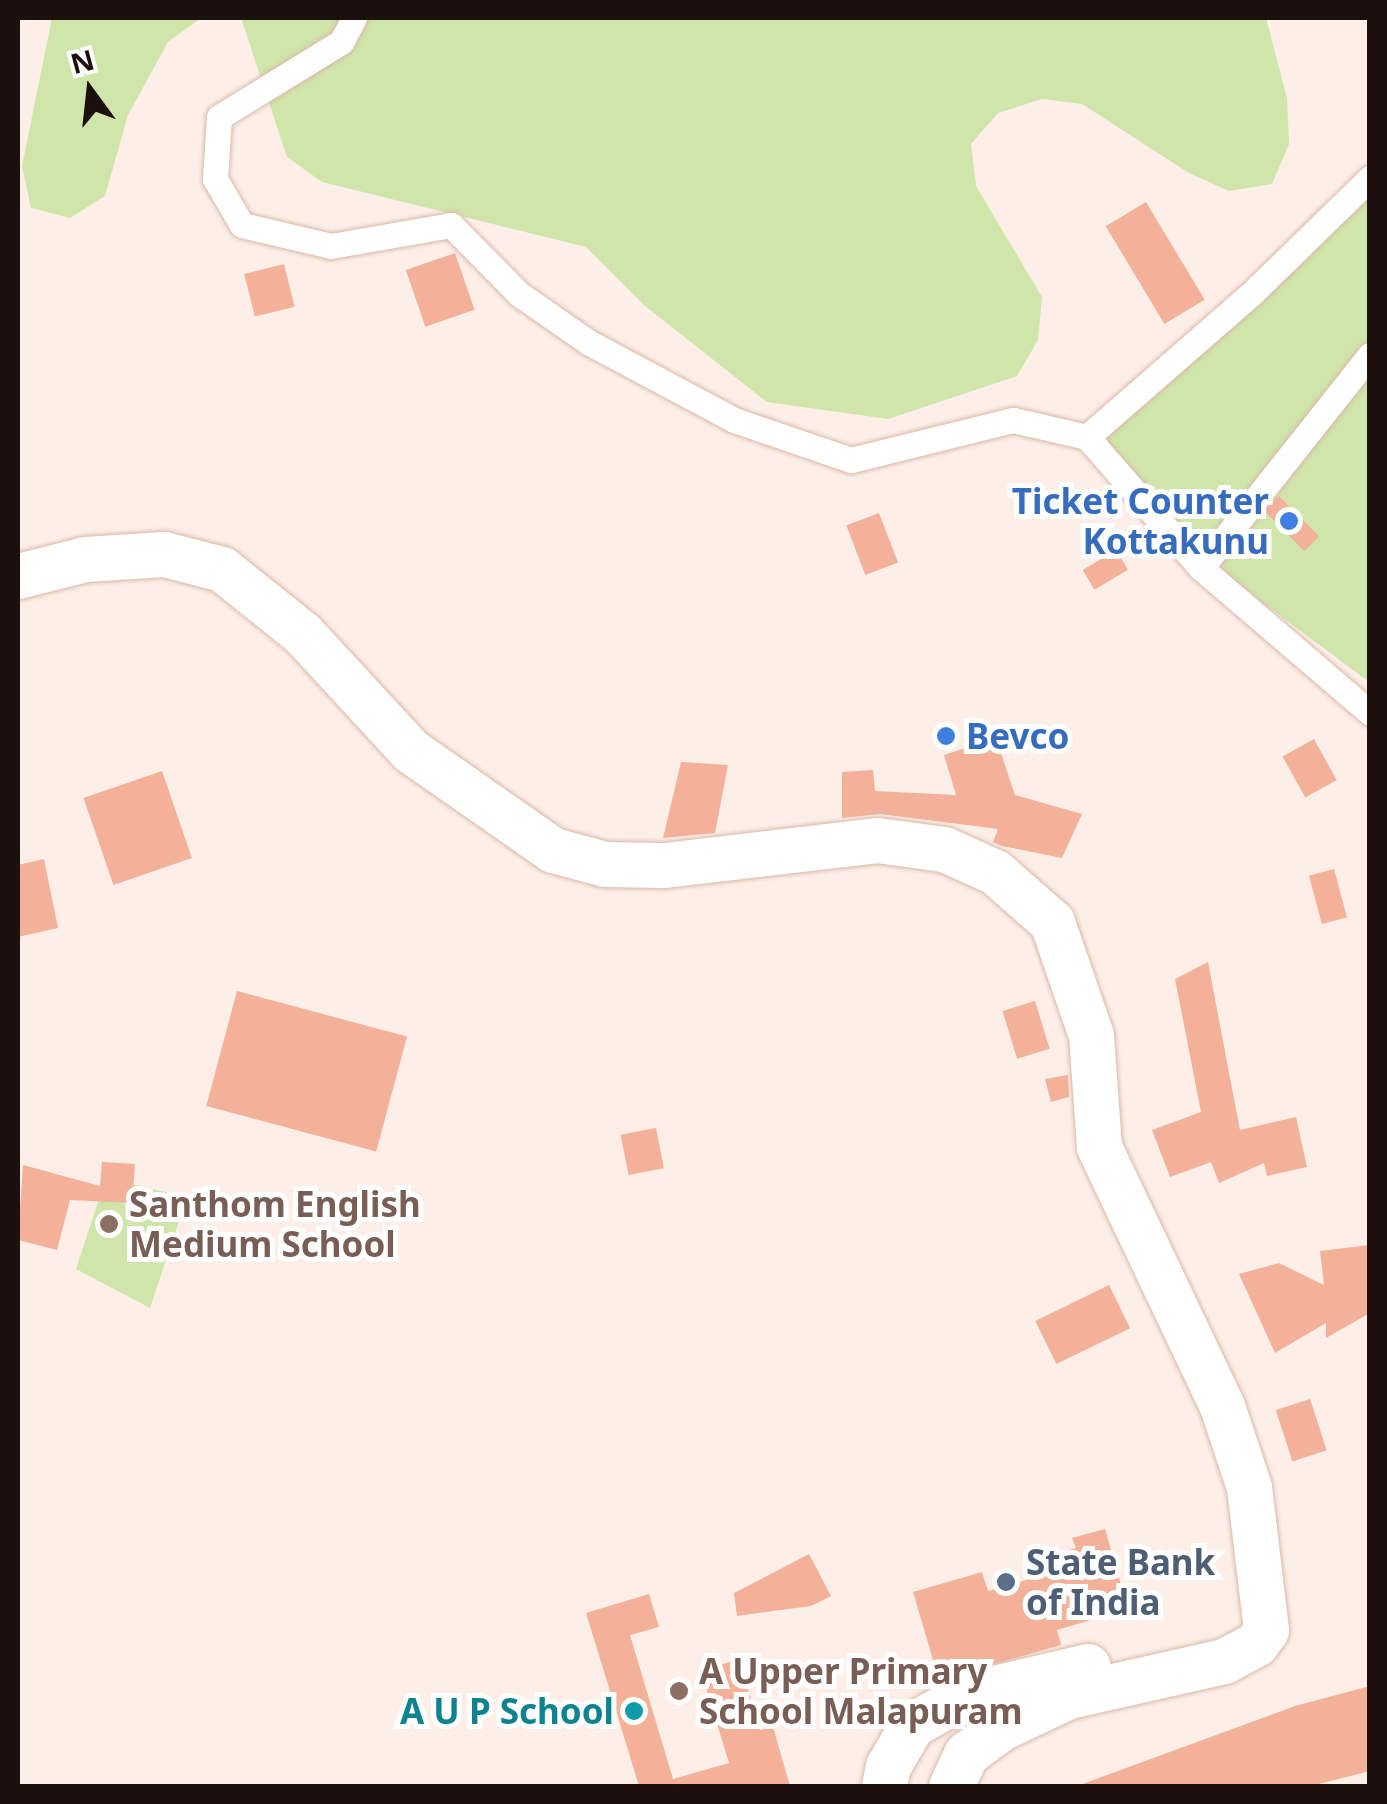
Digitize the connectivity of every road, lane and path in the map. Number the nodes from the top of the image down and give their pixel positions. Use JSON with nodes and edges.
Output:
{"nodes":[{"id":1,"x":354,"y":18,"type":"edge"},
{"id":2,"x":1370,"y":178,"type":"edge"},
{"id":3,"x":1370,"y":355,"type":"edge"},
{"id":4,"x":1087,"y":437,"type":"junction"},
{"id":5,"x":1201,"y":568,"type":"junction"},
{"id":6,"x":18,"y":576,"type":"edge"},
{"id":7,"x":1370,"y":714,"type":"edge"},
{"id":8,"x":1262,"y":1585,"type":"junction"},
{"id":9,"x":884,"y":1786,"type":"edge"},
{"id":10,"x":951,"y":1786,"type":"edge"}],
"edges":[{"from":1,"to":4,"type":"street"},
{"from":2,"to":4,"type":"street"},
{"from":3,"to":5,"type":"street"},
{"from":4,"to":5,"type":"street"},
{"from":5,"to":7,"type":"street"},
{"from":6,"to":8,"type":"highway"},
{"from":8,"to":9,"type":"highway"},
{"from":8,"to":10,"type":"highway"}]}
